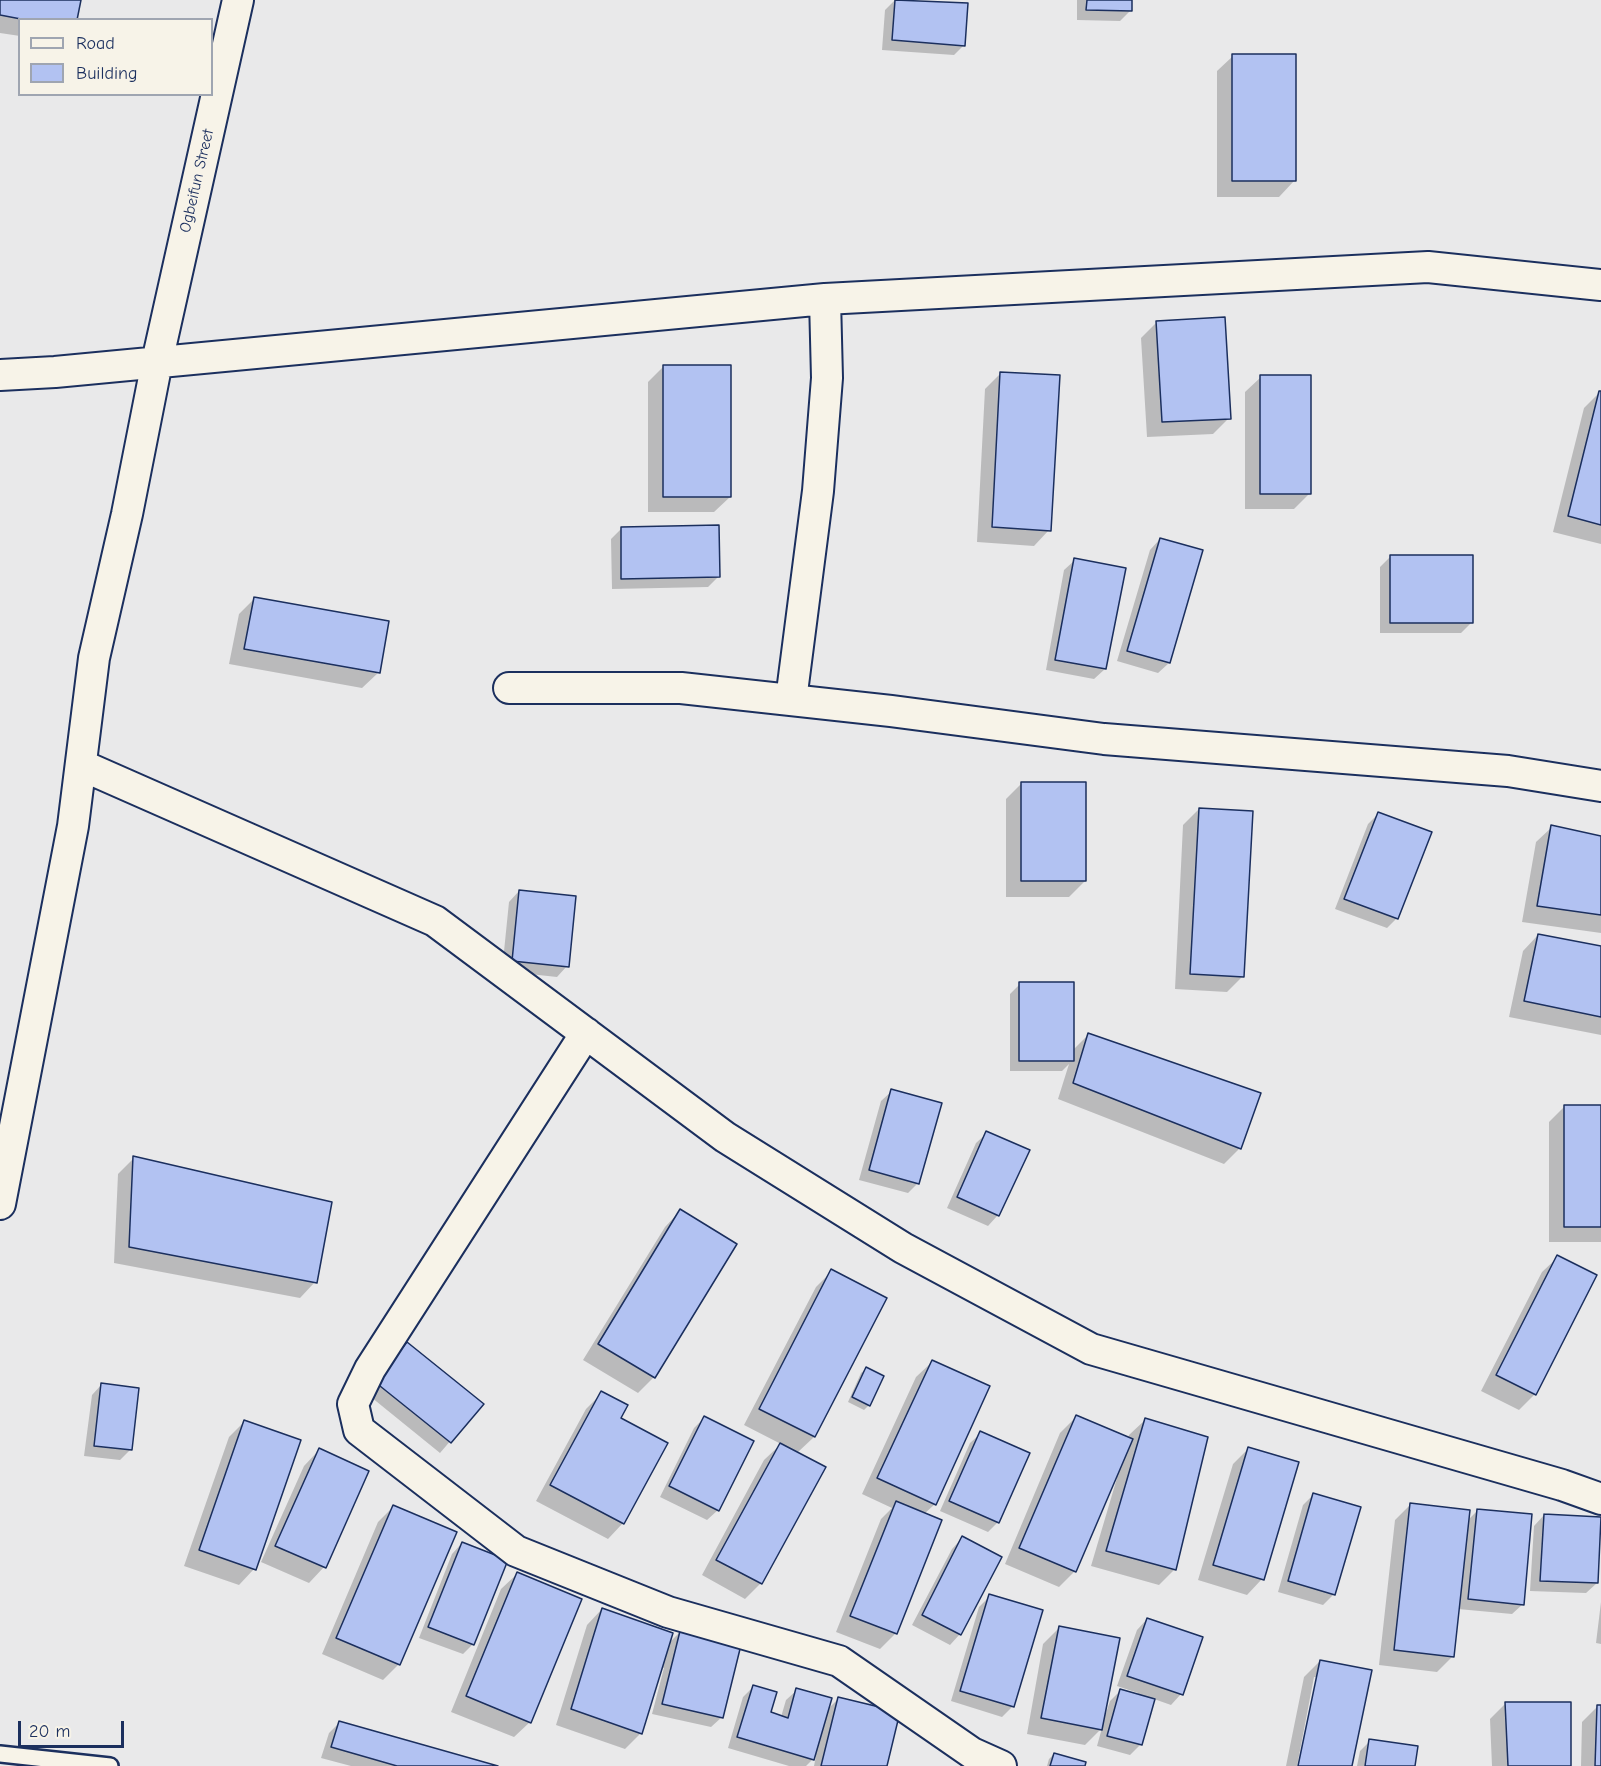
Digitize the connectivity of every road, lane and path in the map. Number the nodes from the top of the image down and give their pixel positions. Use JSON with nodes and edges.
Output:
{"nodes":[{"id":1,"x":238,"y":0,"type":"edge"},
{"id":2,"x":1601,"y":285,"type":"edge"},
{"id":3,"x":825,"y":299,"type":"junction"},
{"id":4,"x":157,"y":362,"type":"junction"},
{"id":5,"x":0,"y":375,"type":"edge"},
{"id":6,"x":509,"y":688,"type":"dead end"},
{"id":7,"x":790,"y":700,"type":"junction"},
{"id":8,"x":81,"y":765,"type":"junction"},
{"id":9,"x":1601,"y":786,"type":"edge"},
{"id":10,"x":586,"y":1033,"type":"junction"},
{"id":11,"x":0,"y":1204,"type":"edge"},
{"id":12,"x":1601,"y":1499,"type":"edge"},
{"id":13,"x":0,"y":1754,"type":"edge"},
{"id":14,"x":110,"y":1766,"type":"edge"},
{"id":15,"x":1001,"y":1766,"type":"edge"}],
"edges":[{"from":1,"to":4,"type":"street","name":"Ogbeifun Street"},
{"from":2,"to":3,"type":"street"},
{"from":3,"to":4,"type":"street"},
{"from":3,"to":7,"type":"street"},
{"from":4,"to":5,"type":"street"},
{"from":4,"to":8,"type":"street","name":"Ogbeifun Street"},
{"from":6,"to":7,"type":"street"},
{"from":7,"to":9,"type":"street"},
{"from":8,"to":10,"type":"street"},
{"from":8,"to":11,"type":"street","name":"Ogbeifun Street"},
{"from":10,"to":12,"type":"street"},
{"from":10,"to":15,"type":"street"},
{"from":13,"to":14,"type":"lane"}]}
